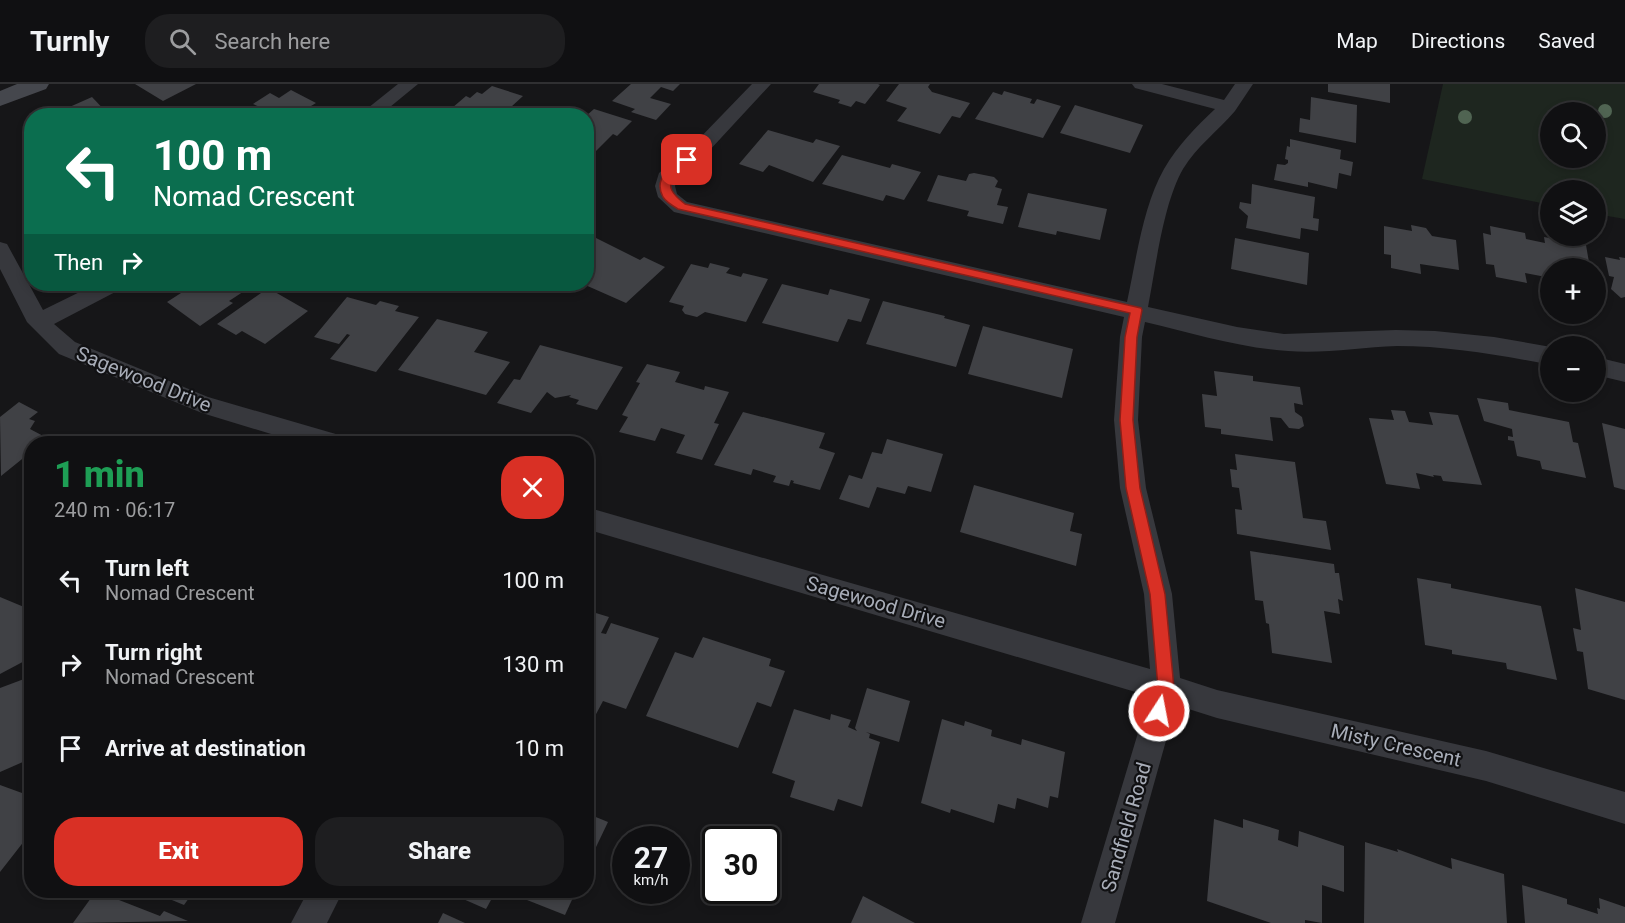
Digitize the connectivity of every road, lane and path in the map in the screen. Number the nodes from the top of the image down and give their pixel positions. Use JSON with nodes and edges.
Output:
{"nodes":[{"id":1,"x":38,"y":84,"type":"edge"},
{"id":2,"x":409,"y":84,"type":"edge"},
{"id":3,"x":762,"y":84,"type":"edge"},
{"id":4,"x":1141,"y":84,"type":"edge"},
{"id":5,"x":1244,"y":84,"type":"edge"},
{"id":6,"x":0,"y":99,"type":"edge"},
{"id":7,"x":1228,"y":107,"type":"junction"},
{"id":8,"x":378,"y":108,"type":"edge"},
{"id":9,"x":0,"y":249,"type":"edge"},
{"id":10,"x":99,"y":291,"type":"edge"},
{"id":11,"x":1136,"y":310,"type":"junction"},
{"id":12,"x":38,"y":322,"type":"junction"},
{"id":13,"x":1540,"y":354,"type":"edge"},
{"id":14,"x":1606,"y":368,"type":"edge"},
{"id":15,"x":1625,"y":373,"type":"edge"},
{"id":16,"x":310,"y":436,"type":"edge"},
{"id":17,"x":594,"y":520,"type":"edge"},
{"id":18,"x":1166,"y":688,"type":"junction"},
{"id":19,"x":1625,"y":808,"type":"edge"},
{"id":20,"x":323,"y":898,"type":"edge"},
{"id":21,"x":308,"y":923,"type":"edge"},
{"id":22,"x":1098,"y":923,"type":"edge"}],
"edges":[{"from":1,"to":6,"type":"street"},
{"from":2,"to":8,"type":"street"},
{"from":3,"to":11,"type":"street"},
{"from":4,"to":7,"type":"street"},
{"from":5,"to":7,"type":"street","name":"Sandfield Road"},
{"from":7,"to":11,"type":"street","name":"Sandfield Road"},
{"from":9,"to":12,"type":"street","name":"Sagewood Drive"},
{"from":10,"to":12,"type":"street"},
{"from":11,"to":13,"type":"street"},
{"from":11,"to":18,"type":"street","name":"Sandfield Road"},
{"from":12,"to":16,"type":"street","name":"Sagewood Drive"},
{"from":14,"to":15,"type":"street"},
{"from":17,"to":18,"type":"street","name":"Sagewood Drive"},
{"from":18,"to":19,"type":"street","name":"Misty Crescent"},
{"from":18,"to":22,"type":"street","name":"Sandfield Road"},
{"from":20,"to":21,"type":"street"}]}
